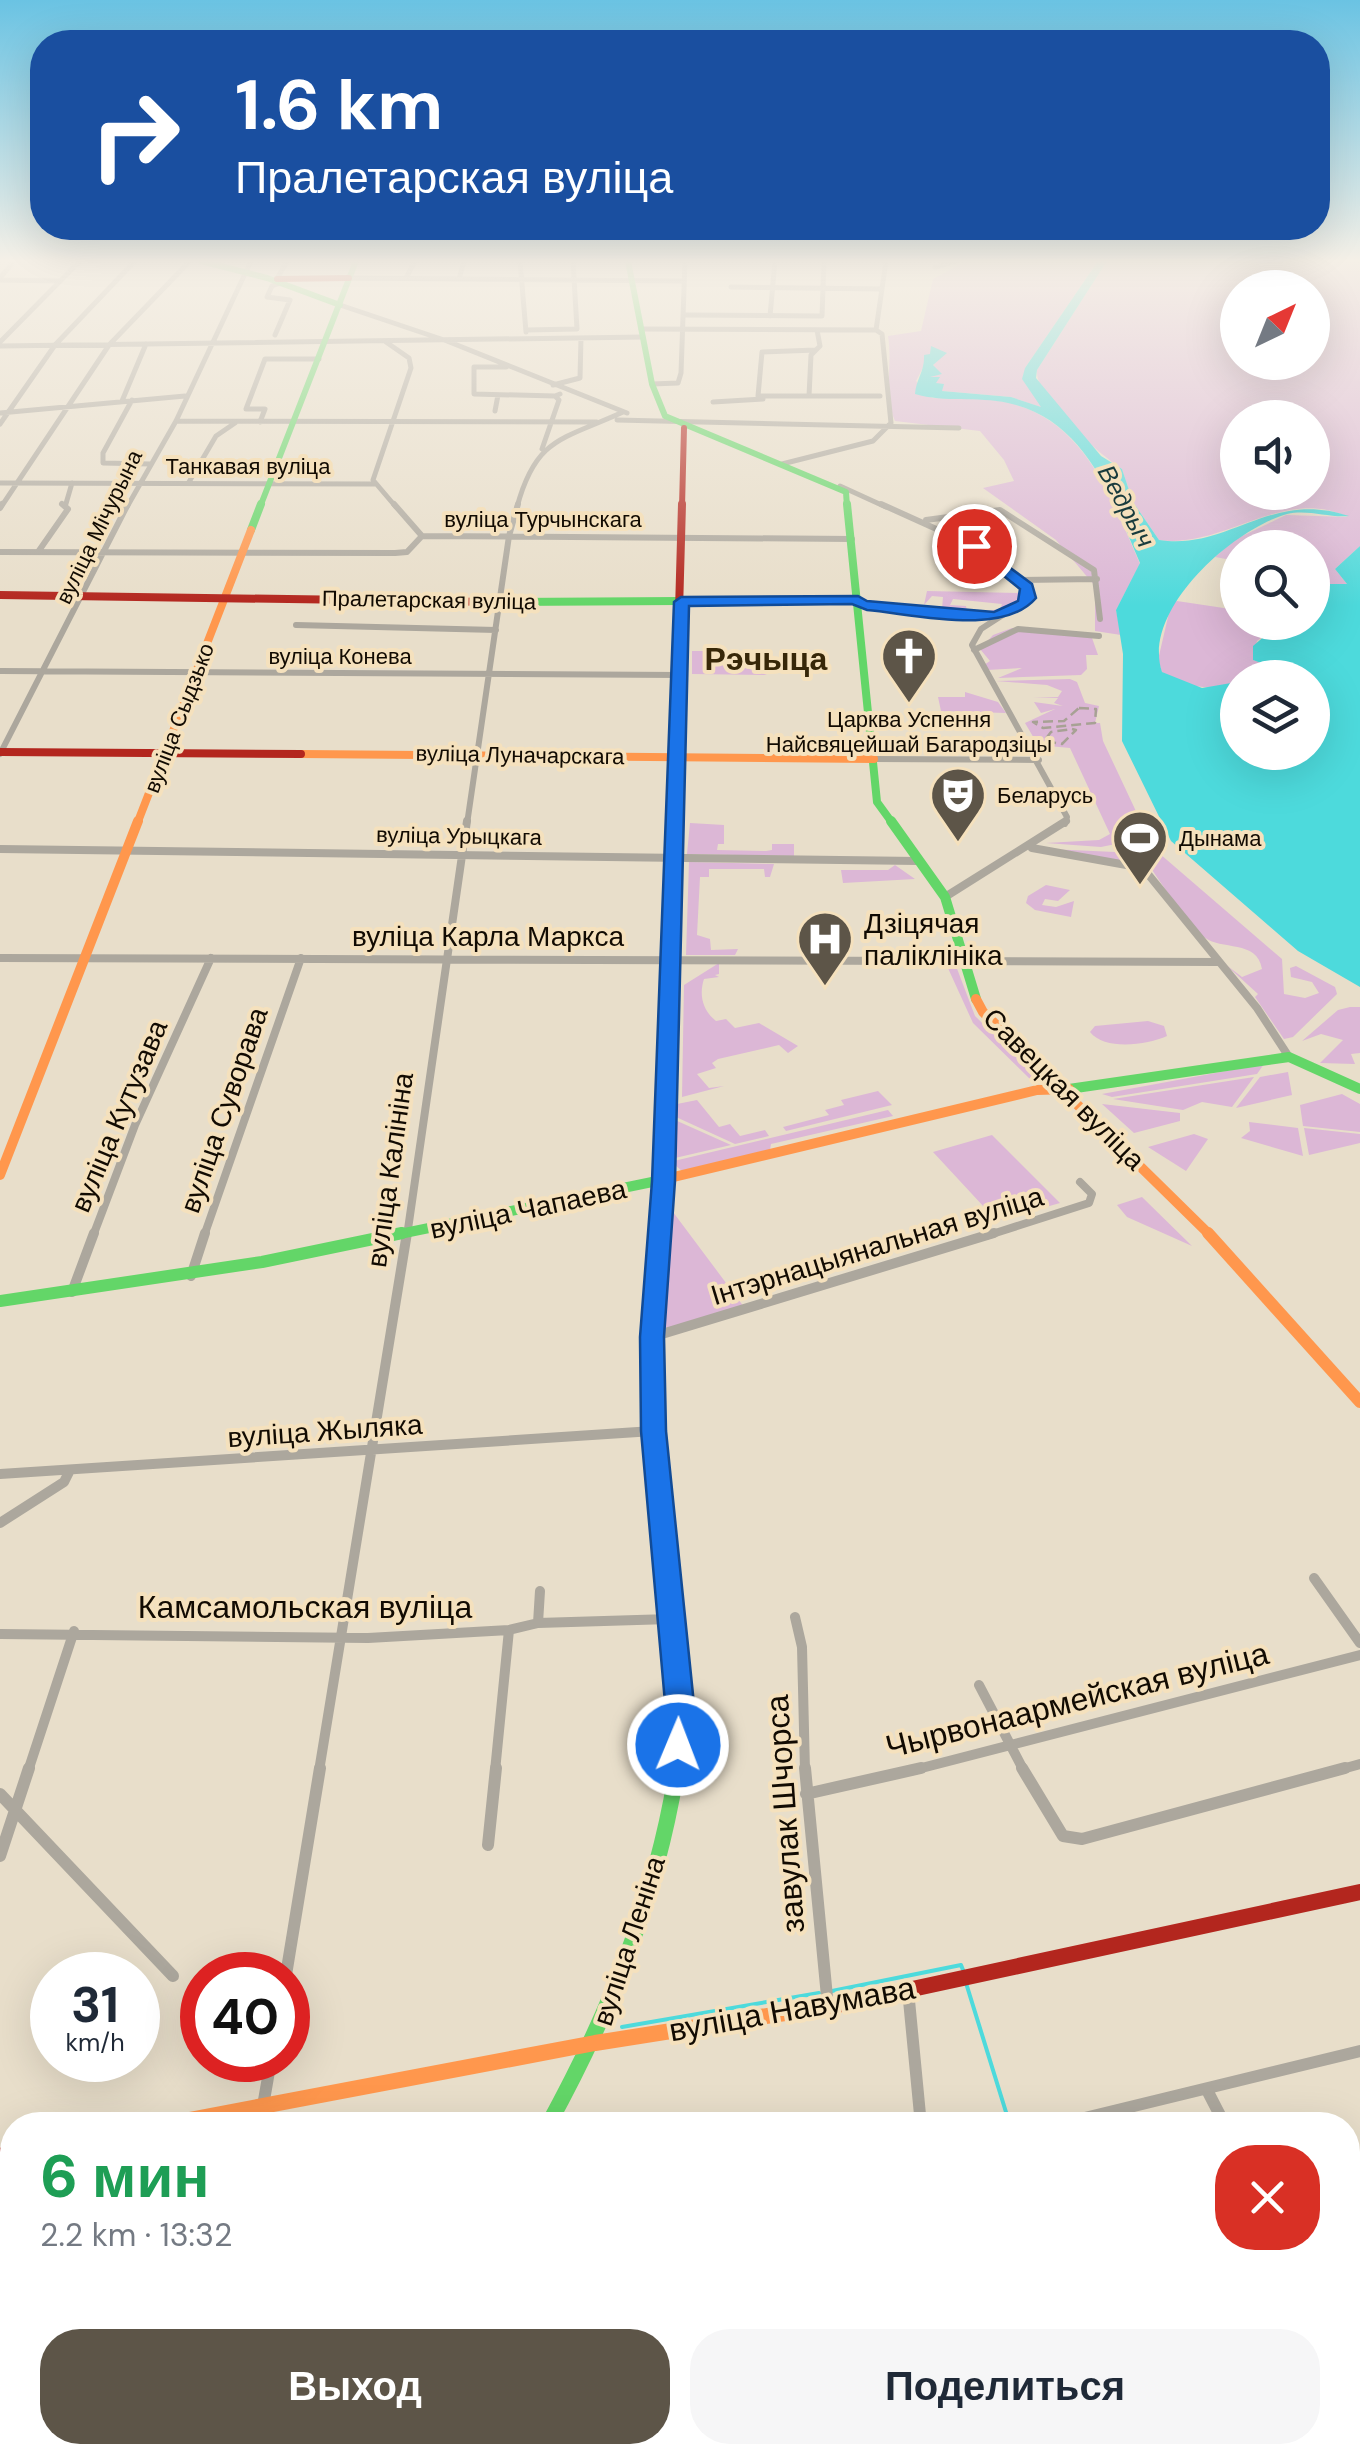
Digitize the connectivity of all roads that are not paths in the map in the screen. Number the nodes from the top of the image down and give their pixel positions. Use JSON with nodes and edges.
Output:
{"nodes":[{"id":1,"x":34,"y":376,"type":"edge"},
{"id":2,"x":88,"y":376,"type":"edge"},
{"id":3,"x":133,"y":376,"type":"edge"},
{"id":4,"x":195,"y":376,"type":"edge"},
{"id":5,"x":258,"y":376,"type":"edge"},
{"id":6,"x":312,"y":376,"type":"edge"},
{"id":7,"x":408,"y":376,"type":"edge"},
{"id":8,"x":474,"y":376,"type":"edge"},
{"id":9,"x":531,"y":376,"type":"edge"},
{"id":10,"x":580,"y":376,"type":"edge"},
{"id":11,"x":650,"y":376,"type":"edge"},
{"id":12,"x":679,"y":376,"type":"edge"},
{"id":13,"x":758,"y":376,"type":"edge"},
{"id":14,"x":810,"y":376,"type":"edge"},
{"id":15,"x":884,"y":376,"type":"edge"},
{"id":16,"x":652,"y":384,"type":"junction"},
{"id":17,"x":552,"y":385,"type":"junction"},
{"id":18,"x":567,"y":391,"type":"junction"},
{"id":19,"x":498,"y":395,"type":"junction"},
{"id":20,"x":185,"y":396,"type":"junction"},
{"id":21,"x":555,"y":396,"type":"junction"},
{"id":22,"x":809,"y":396,"type":"junction"},
{"id":23,"x":880,"y":396,"type":"junction"},
{"id":24,"x":766,"y":398,"type":"junction"},
{"id":25,"x":132,"y":400,"type":"junction"},
{"id":26,"x":122,"y":401,"type":"junction"},
{"id":27,"x":713,"y":402,"type":"dead end"},
{"id":28,"x":65,"y":407,"type":"junction"},
{"id":29,"x":9,"y":412,"type":"junction"},
{"id":30,"x":494,"y":412,"type":"dead end"},
{"id":31,"x":624,"y":412,"type":"junction"},
{"id":32,"x":0,"y":413,"type":"edge"},
{"id":33,"x":639,"y":418,"type":"junction"},
{"id":34,"x":668,"y":419,"type":"junction"},
{"id":35,"x":176,"y":421,"type":"junction"},
{"id":36,"x":609,"y":421,"type":"junction"},
{"id":37,"x":238,"y":422,"type":"junction"},
{"id":38,"x":260,"y":422,"type":"junction"},
{"id":39,"x":293,"y":422,"type":"junction"},
{"id":40,"x":390,"y":422,"type":"junction"},
{"id":41,"x":553,"y":423,"type":"junction"},
{"id":42,"x":0,"y":424,"type":"edge"},
{"id":43,"x":684,"y":428,"type":"junction"},
{"id":44,"x":959,"y":428,"type":"dead end"},
{"id":45,"x":882,"y":429,"type":"junction"},
{"id":46,"x":542,"y":449,"type":"junction"},
{"id":47,"x":150,"y":464,"type":"junction"},
{"id":48,"x":782,"y":464,"type":"junction"},
{"id":49,"x":188,"y":482,"type":"junction"},
{"id":50,"x":268,"y":482,"type":"junction"},
{"id":51,"x":0,"y":483,"type":"edge"},
{"id":52,"x":16,"y":483,"type":"junction"},
{"id":53,"x":72,"y":483,"type":"junction"},
{"id":54,"x":138,"y":483,"type":"junction"},
{"id":55,"x":376,"y":484,"type":"junction"},
{"id":56,"x":840,"y":486,"type":"junction"},
{"id":57,"x":0,"y":508,"type":"edge"},
{"id":58,"x":923,"y":520,"type":"junction"},
{"id":59,"x":422,"y":536,"type":"junction"},
{"id":60,"x":508,"y":536,"type":"junction"},
{"id":61,"x":682,"y":538,"type":"junction"},
{"id":62,"x":852,"y":539,"type":"junction"},
{"id":63,"x":0,"y":552,"type":"edge"},
{"id":64,"x":38,"y":552,"type":"junction"},
{"id":65,"x":107,"y":552,"type":"junction"},
{"id":66,"x":242,"y":553,"type":"junction"},
{"id":67,"x":1013,"y":573,"type":"joint"},
{"id":68,"x":1098,"y":579,"type":"junction"},
{"id":69,"x":1020,"y":580,"type":"junction"},
{"id":70,"x":0,"y":595,"type":"edge"},
{"id":71,"x":84,"y":597,"type":"junction"},
{"id":72,"x":225,"y":598,"type":"junction"},
{"id":73,"x":501,"y":602,"type":"junction"},
{"id":74,"x":681,"y":602,"type":"junction"},
{"id":75,"x":859,"y":602,"type":"junction"},
{"id":76,"x":996,"y":617,"type":"junction"},
{"id":77,"x":1100,"y":619,"type":"dead end"},
{"id":78,"x":296,"y":625,"type":"dead end"},
{"id":79,"x":496,"y":630,"type":"junction"},
{"id":80,"x":1098,"y":636,"type":"dead end"},
{"id":81,"x":974,"y":650,"type":"junction"},
{"id":82,"x":0,"y":671,"type":"edge"},
{"id":83,"x":45,"y":671,"type":"junction"},
{"id":84,"x":196,"y":672,"type":"junction"},
{"id":85,"x":488,"y":674,"type":"junction"},
{"id":86,"x":680,"y":675,"type":"junction"},
{"id":87,"x":0,"y":752,"type":"edge"},
{"id":88,"x":167,"y":752,"type":"junction"},
{"id":89,"x":478,"y":754,"type":"junction"},
{"id":90,"x":678,"y":756,"type":"junction"},
{"id":91,"x":874,"y":759,"type":"junction"},
{"id":92,"x":1040,"y":760,"type":"junction"},
{"id":93,"x":0,"y":848,"type":"edge"},
{"id":94,"x":1032,"y":848,"type":"junction"},
{"id":95,"x":126,"y":850,"type":"junction"},
{"id":96,"x":461,"y":852,"type":"junction"},
{"id":97,"x":1088,"y":857,"type":"joint"},
{"id":98,"x":674,"y":858,"type":"junction"},
{"id":99,"x":918,"y":861,"type":"junction"},
{"id":100,"x":945,"y":898,"type":"junction"},
{"id":101,"x":86,"y":957,"type":"junction"},
{"id":102,"x":0,"y":958,"type":"edge"},
{"id":103,"x":211,"y":958,"type":"junction"},
{"id":104,"x":301,"y":958,"type":"junction"},
{"id":105,"x":670,"y":958,"type":"junction"},
{"id":106,"x":962,"y":959,"type":"junction"},
{"id":107,"x":444,"y":960,"type":"junction"},
{"id":108,"x":1216,"y":962,"type":"junction"},
{"id":109,"x":1289,"y":1057,"type":"junction"},
{"id":110,"x":1360,"y":1089,"type":"edge"},
{"id":111,"x":1060,"y":1090,"type":"junction"},
{"id":112,"x":0,"y":1175,"type":"edge"},
{"id":113,"x":664,"y":1181,"type":"junction"},
{"id":114,"x":1080,"y":1182,"type":"dead end"},
{"id":115,"x":407,"y":1234,"type":"junction"},
{"id":116,"x":190,"y":1276,"type":"junction"},
{"id":117,"x":72,"y":1292,"type":"junction"},
{"id":118,"x":0,"y":1301,"type":"edge"},
{"id":119,"x":652,"y":1337,"type":"junction"},
{"id":120,"x":1360,"y":1402,"type":"edge"},
{"id":121,"x":653,"y":1431,"type":"junction"},
{"id":122,"x":373,"y":1449,"type":"junction"},
{"id":123,"x":69,"y":1472,"type":"junction"},
{"id":124,"x":0,"y":1474,"type":"edge"},
{"id":125,"x":0,"y":1522,"type":"edge"},
{"id":126,"x":1314,"y":1578,"type":"dead end"},
{"id":127,"x":540,"y":1591,"type":"dead end"},
{"id":128,"x":795,"y":1617,"type":"dead end"},
{"id":129,"x":670,"y":1619,"type":"junction"},
{"id":130,"x":538,"y":1624,"type":"junction"},
{"id":131,"x":509,"y":1630,"type":"junction"},
{"id":132,"x":74,"y":1632,"type":"junction"},
{"id":133,"x":0,"y":1634,"type":"edge"},
{"id":134,"x":343,"y":1635,"type":"junction"},
{"id":135,"x":1360,"y":1643,"type":"edge"},
{"id":136,"x":1360,"y":1655,"type":"edge"},
{"id":137,"x":979,"y":1685,"type":"dead end"},
{"id":138,"x":1010,"y":1748,"type":"junction"},
{"id":139,"x":1360,"y":1764,"type":"edge"},
{"id":140,"x":0,"y":1794,"type":"edge"},
{"id":141,"x":806,"y":1794,"type":"junction"},
{"id":142,"x":16,"y":1814,"type":"junction"},
{"id":143,"x":1063,"y":1836,"type":"joint"},
{"id":144,"x":488,"y":1845,"type":"dead end"},
{"id":145,"x":0,"y":1856,"type":"edge"},
{"id":146,"x":1360,"y":1892,"type":"edge"},
{"id":147,"x":290,"y":1952,"type":"edge"},
{"id":148,"x":174,"y":1976,"type":"dead end"},
{"id":149,"x":908,"y":1990,"type":"junction"},
{"id":150,"x":828,"y":2007,"type":"junction"},
{"id":151,"x":595,"y":2043,"type":"junction"},
{"id":152,"x":1360,"y":2052,"type":"edge"},
{"id":153,"x":268,"y":2082,"type":"edge"},
{"id":154,"x":1207,"y":2090,"type":"junction"},
{"id":155,"x":264,"y":2106,"type":"junction"},
{"id":156,"x":232,"y":2112,"type":"edge"},
{"id":157,"x":555,"y":2112,"type":"edge"},
{"id":158,"x":920,"y":2112,"type":"edge"},
{"id":159,"x":1112,"y":2112,"type":"edge"},
{"id":160,"x":1219,"y":2112,"type":"edge"}],
"edges":[{"from":1,"to":29,"type":"street"},
{"from":2,"to":28,"type":"street"},
{"from":3,"to":26,"type":"street"},
{"from":4,"to":20,"type":"street","name":"вуліца Мічурына"},
{"from":5,"to":38,"type":"street"},
{"from":6,"to":39,"type":"street","name":"вуліца Сыдзько"},
{"from":7,"to":40,"type":"street"},
{"from":8,"to":19,"type":"street"},
{"from":9,"to":17,"type":"street"},
{"from":10,"to":17,"type":"street"},
{"from":11,"to":16,"type":"street"},
{"from":12,"to":16,"type":"street"},
{"from":13,"to":24,"type":"street"},
{"from":14,"to":22,"type":"street"},
{"from":15,"to":23,"type":"street"},
{"from":16,"to":34,"type":"street"},
{"from":17,"to":18,"type":"street"},
{"from":18,"to":21,"type":"street"},
{"from":18,"to":31,"type":"street"},
{"from":19,"to":21,"type":"street"},
{"from":19,"to":30,"type":"street"},
{"from":20,"to":25,"type":"street"},
{"from":20,"to":35,"type":"street","name":"вуліца Мічурына"},
{"from":21,"to":41,"type":"street","name":"вуліца Калініна"},
{"from":22,"to":23,"type":"street"},
{"from":22,"to":24,"type":"street"},
{"from":23,"to":45,"type":"street"},
{"from":24,"to":27,"type":"street"},
{"from":25,"to":26,"type":"street"},
{"from":25,"to":47,"type":"street"},
{"from":26,"to":28,"type":"street"},
{"from":28,"to":29,"type":"street"},
{"from":28,"to":52,"type":"street"},
{"from":29,"to":32,"type":"street"},
{"from":29,"to":42,"type":"street"},
{"from":31,"to":33,"type":"street"},
{"from":31,"to":36,"type":"street"},
{"from":33,"to":34,"type":"street"},
{"from":33,"to":36,"type":"street"},
{"from":34,"to":43,"type":"street"},
{"from":34,"to":45,"type":"street"},
{"from":35,"to":37,"type":"street"},
{"from":35,"to":47,"type":"street","name":"вуліца Мічурына"},
{"from":36,"to":41,"type":"street"},
{"from":36,"to":46,"type":"street"},
{"from":37,"to":38,"type":"street"},
{"from":37,"to":49,"type":"street"},
{"from":38,"to":39,"type":"street"},
{"from":39,"to":40,"type":"street"},
{"from":39,"to":50,"type":"street","name":"вуліца Сыдзько"},
{"from":40,"to":41,"type":"street"},
{"from":40,"to":55,"type":"street"},
{"from":41,"to":46,"type":"street","name":"вуліца Калініна"},
{"from":43,"to":48,"type":"street"},
{"from":43,"to":61,"type":"street","name":"вуліца Леніна"},
{"from":44,"to":45,"type":"street"},
{"from":45,"to":48,"type":"street"},
{"from":46,"to":60,"type":"street","name":"вуліца Калініна"},
{"from":47,"to":54,"type":"street","name":"вуліца Мічурына"},
{"from":48,"to":56,"type":"street"},
{"from":49,"to":50,"type":"street","name":"Танкавая вуліца"},
{"from":49,"to":54,"type":"street","name":"Танкавая вуліца"},
{"from":50,"to":55,"type":"street","name":"Танкавая вуліца"},
{"from":50,"to":66,"type":"street","name":"вуліца Сыдзько"},
{"from":51,"to":52,"type":"street","name":"Танкавая вуліца"},
{"from":52,"to":53,"type":"street","name":"Танкавая вуліца"},
{"from":52,"to":57,"type":"street"},
{"from":53,"to":54,"type":"street","name":"Танкавая вуліца"},
{"from":53,"to":64,"type":"street"},
{"from":54,"to":65,"type":"street","name":"вуліца Мічурына"},
{"from":55,"to":59,"type":"street"},
{"from":56,"to":58,"type":"street"},
{"from":56,"to":62,"type":"street","name":"Савецкая вуліца"},
{"from":58,"to":67,"type":"street"},
{"from":58,"to":68,"type":"street"},
{"from":59,"to":60,"type":"street","name":"вуліца Турчынскага"},
{"from":59,"to":66,"type":"street","name":"вуліца Турчынскага"},
{"from":60,"to":61,"type":"street","name":"вуліца Турчынскага"},
{"from":60,"to":73,"type":"street","name":"вуліца Калініна"},
{"from":61,"to":62,"type":"street","name":"вуліца Турчынскага"},
{"from":61,"to":74,"type":"street","name":"вуліца Леніна"},
{"from":62,"to":75,"type":"street","name":"Савецкая вуліца"},
{"from":63,"to":64,"type":"street","name":"вуліца Турчынскага"},
{"from":64,"to":65,"type":"street","name":"вуліца Турчынскага"},
{"from":65,"to":66,"type":"street","name":"вуліца Турчынскага"},
{"from":65,"to":71,"type":"street","name":"вуліца Мічурына"},
{"from":66,"to":72,"type":"street","name":"вуліца Сыдзько"},
{"from":67,"to":69,"type":"street"},
{"from":68,"to":69,"type":"street"},
{"from":68,"to":77,"type":"street"},
{"from":69,"to":76,"type":"street"},
{"from":70,"to":71,"type":"street","name":"Пралетарская вуліца"},
{"from":71,"to":72,"type":"street","name":"Пралетарская вуліца"},
{"from":71,"to":83,"type":"street","name":"вуліца Мічурына"},
{"from":72,"to":73,"type":"street","name":"Пралетарская вуліца"},
{"from":72,"to":84,"type":"street","name":"вуліца Сыдзько"},
{"from":73,"to":74,"type":"street","name":"Пралетарская вуліца"},
{"from":73,"to":79,"type":"street","name":"вуліца Калініна"},
{"from":74,"to":75,"type":"street","name":"Пралетарская вуліца"},
{"from":74,"to":86,"type":"street","name":"вуліца Леніна"},
{"from":75,"to":76,"type":"street","name":"Пралетарская вуліца"},
{"from":75,"to":91,"type":"street","name":"Савецкая вуліца"},
{"from":76,"to":81,"type":"street"},
{"from":78,"to":79,"type":"street"},
{"from":79,"to":85,"type":"street","name":"вуліца Калініна"},
{"from":80,"to":81,"type":"street"},
{"from":81,"to":92,"type":"street"},
{"from":82,"to":83,"type":"street","name":"вуліца Конева"},
{"from":83,"to":84,"type":"street","name":"вуліца Конева"},
{"from":83,"to":87,"type":"street","name":"вуліца Мічурына"},
{"from":84,"to":85,"type":"street","name":"вуліца Конева"},
{"from":84,"to":88,"type":"street","name":"вуліца Сыдзько"},
{"from":85,"to":86,"type":"street","name":"вуліца Конева"},
{"from":85,"to":89,"type":"street","name":"вуліца Калініна"},
{"from":86,"to":90,"type":"street","name":"вуліца Леніна"},
{"from":87,"to":88,"type":"street","name":"вуліца Луначарскага"},
{"from":88,"to":89,"type":"street","name":"вуліца Луначарскага"},
{"from":88,"to":95,"type":"street","name":"вуліца Сыдзько"},
{"from":89,"to":90,"type":"street","name":"вуліца Луначарскага"},
{"from":89,"to":96,"type":"street","name":"вуліца Калініна"},
{"from":90,"to":91,"type":"street","name":"вуліца Луначарскага"},
{"from":90,"to":98,"type":"street","name":"вуліца Леніна"},
{"from":91,"to":92,"type":"street","name":"вуліца Луначарскага"},
{"from":91,"to":99,"type":"street","name":"Савецкая вуліца"},
{"from":92,"to":94,"type":"street"},
{"from":93,"to":95,"type":"street","name":"вуліца Урыцкага"},
{"from":94,"to":97,"type":"street"},
{"from":94,"to":100,"type":"street"},
{"from":95,"to":96,"type":"street","name":"вуліца Урыцкага"},
{"from":95,"to":101,"type":"street","name":"вуліца Сыдзько"},
{"from":96,"to":98,"type":"street","name":"вуліца Урыцкага"},
{"from":96,"to":107,"type":"street","name":"вуліца Калініна"},
{"from":97,"to":108,"type":"street"},
{"from":98,"to":99,"type":"street","name":"вуліца Урыцкага"},
{"from":98,"to":105,"type":"street","name":"вуліца Леніна"},
{"from":99,"to":100,"type":"street","name":"Савецкая вуліца"},
{"from":100,"to":106,"type":"street","name":"Савецкая вуліца"},
{"from":101,"to":102,"type":"street","name":"вуліца Карла Маркса"},
{"from":101,"to":103,"type":"street","name":"вуліца Карла Маркса"},
{"from":101,"to":112,"type":"street","name":"вуліца Сыдзько"},
{"from":103,"to":104,"type":"street","name":"вуліца Карла Маркса"},
{"from":103,"to":117,"type":"street","name":"вуліца Кутузава"},
{"from":104,"to":107,"type":"street","name":"вуліца Карла Маркса"},
{"from":104,"to":116,"type":"street","name":"вуліца Суворава"},
{"from":105,"to":106,"type":"street","name":"вуліца Карла Маркса"},
{"from":105,"to":107,"type":"street","name":"вуліца Карла Маркса"},
{"from":105,"to":113,"type":"street","name":"вуліца Леніна"},
{"from":106,"to":108,"type":"street","name":"вуліца Карла Маркса"},
{"from":106,"to":111,"type":"street","name":"Савецкая вуліца"},
{"from":107,"to":115,"type":"street","name":"вуліца Калініна"},
{"from":108,"to":109,"type":"street"},
{"from":109,"to":110,"type":"street"},
{"from":109,"to":111,"type":"street","name":"вуліца Чапаева"},
{"from":111,"to":113,"type":"street","name":"вуліца Чапаева"},
{"from":111,"to":120,"type":"street","name":"Савецкая вуліца"},
{"from":113,"to":115,"type":"street","name":"вуліца Чапаева"},
{"from":113,"to":119,"type":"street","name":"вуліца Леніна"},
{"from":114,"to":119,"type":"street","name":"Інтэрнацыянальная вуліца"},
{"from":115,"to":116,"type":"street","name":"вуліца Чапаева"},
{"from":115,"to":122,"type":"street","name":"вуліца Калініна"},
{"from":116,"to":117,"type":"street","name":"вуліца Чапаева"},
{"from":117,"to":118,"type":"street","name":"вуліца Чапаева"},
{"from":119,"to":121,"type":"street","name":"вуліца Леніна"},
{"from":121,"to":122,"type":"street","name":"вуліца Жыляка"},
{"from":121,"to":129,"type":"street","name":"вуліца Леніна"},
{"from":122,"to":123,"type":"street","name":"вуліца Жыляка"},
{"from":122,"to":134,"type":"street","name":"вуліца Калініна"},
{"from":123,"to":124,"type":"street","name":"вуліца Жыляка"},
{"from":123,"to":125,"type":"street"},
{"from":126,"to":135,"type":"street"},
{"from":127,"to":130,"type":"street"},
{"from":128,"to":141,"type":"street","name":"завулак Шчорса"},
{"from":129,"to":130,"type":"street","name":"Камсамольская вуліца"},
{"from":129,"to":151,"type":"street","name":"вуліца Леніна"},
{"from":130,"to":131,"type":"street","name":"Камсамольская вуліца"},
{"from":131,"to":134,"type":"street","name":"Камсамольская вуліца"},
{"from":131,"to":144,"type":"street"},
{"from":132,"to":133,"type":"street","name":"Камсамольская вуліца"},
{"from":132,"to":134,"type":"street","name":"Камсамольская вуліца"},
{"from":132,"to":142,"type":"street"},
{"from":134,"to":147,"type":"street","name":"вуліца Калініна"},
{"from":136,"to":138,"type":"street","name":"Чырвонаармейская вуліца"},
{"from":137,"to":138,"type":"street"},
{"from":138,"to":141,"type":"street","name":"Чырвонаармейская вуліца"},
{"from":138,"to":143,"type":"street"},
{"from":139,"to":143,"type":"street"},
{"from":140,"to":142,"type":"street"},
{"from":141,"to":150,"type":"street","name":"завулак Шчорса"},
{"from":142,"to":145,"type":"street"},
{"from":142,"to":148,"type":"street"},
{"from":146,"to":149,"type":"street","name":"вуліца Навумава"},
{"from":149,"to":150,"type":"street","name":"вуліца Навумава"},
{"from":149,"to":158,"type":"street"},
{"from":150,"to":151,"type":"street","name":"вуліца Навумава"},
{"from":151,"to":155,"type":"street","name":"вуліца Навумава"},
{"from":151,"to":157,"type":"street","name":"вуліца Леніна"},
{"from":152,"to":154,"type":"street"},
{"from":153,"to":155,"type":"street"},
{"from":154,"to":159,"type":"street"},
{"from":154,"to":160,"type":"street"},
{"from":155,"to":156,"type":"street","name":"вуліца Навумава"}]}
